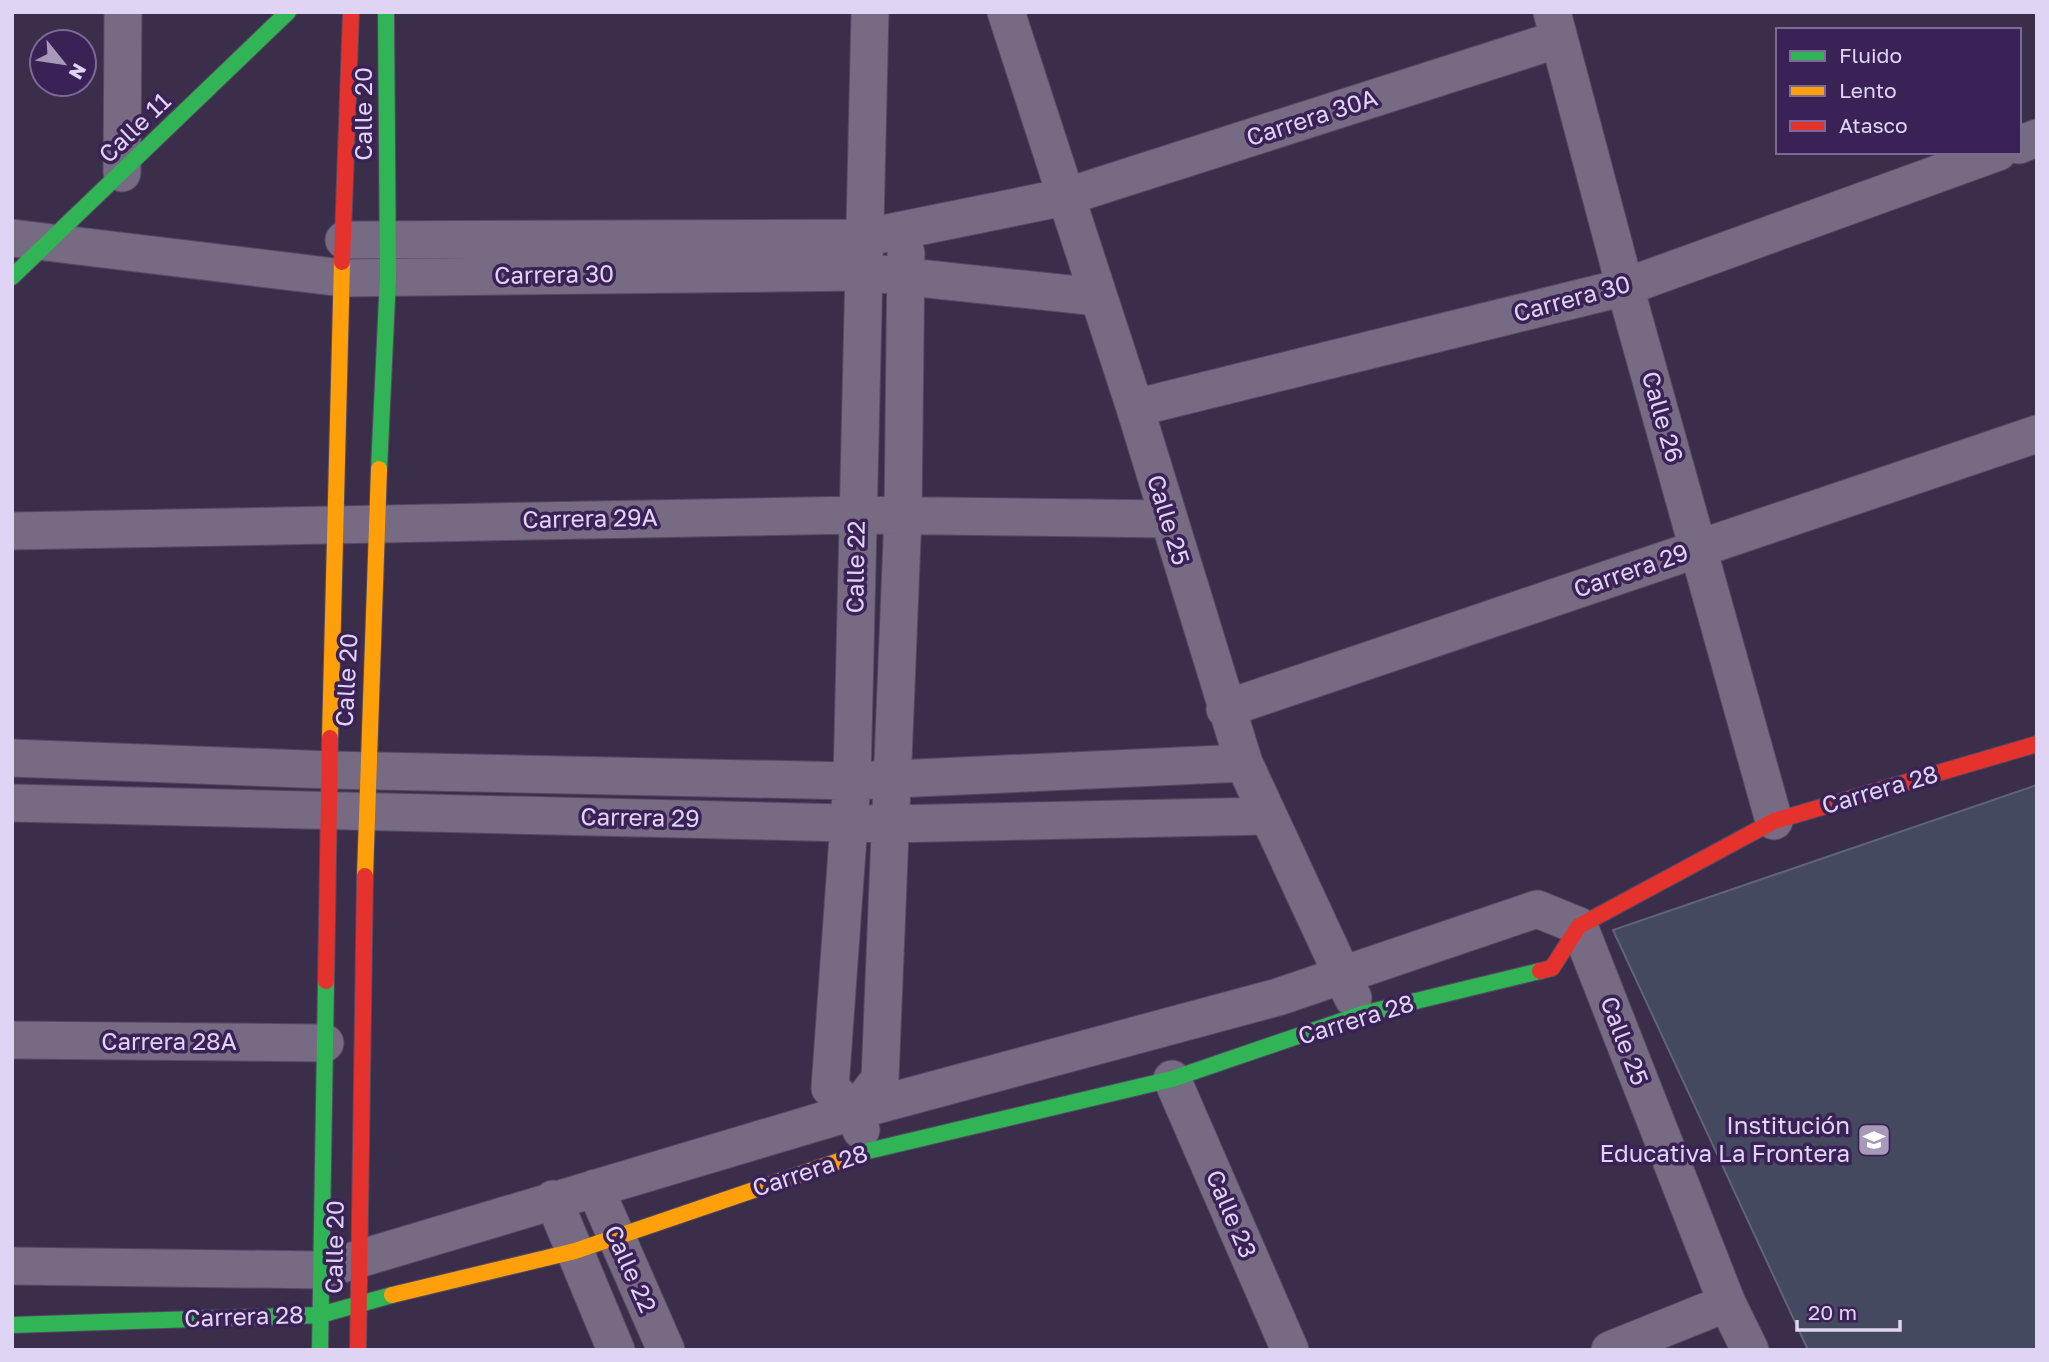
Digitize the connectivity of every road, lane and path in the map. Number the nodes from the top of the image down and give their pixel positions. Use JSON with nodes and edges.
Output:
{"nodes":[{"id":1,"x":123,"y":12,"type":"edge"},
{"id":2,"x":288,"y":12,"type":"edge"},
{"id":3,"x":351,"y":12,"type":"edge"},
{"id":4,"x":386,"y":12,"type":"edge"},
{"id":5,"x":870,"y":12,"type":"edge"},
{"id":6,"x":1006,"y":12,"type":"edge"},
{"id":7,"x":1555,"y":25,"type":"edge"},
{"id":8,"x":1992,"y":154,"type":"edge"},
{"id":9,"x":122,"y":173,"type":"junction"},
{"id":10,"x":1065,"y":197,"type":"junction"},
{"id":11,"x":906,"y":229,"type":"junction"},
{"id":12,"x":12,"y":238,"type":"edge"},
{"id":13,"x":387,"y":239,"type":"junction"},
{"id":14,"x":344,"y":240,"type":"junction"},
{"id":15,"x":48,"y":242,"type":"junction"},
{"id":16,"x":862,"y":255,"type":"junction"},
{"id":17,"x":12,"y":277,"type":"edge"},
{"id":18,"x":388,"y":277,"type":"junction"},
{"id":19,"x":905,"y":277,"type":"junction"},
{"id":20,"x":343,"y":278,"type":"junction"},
{"id":21,"x":1625,"y":287,"type":"junction"},
{"id":22,"x":1098,"y":297,"type":"junction"},
{"id":23,"x":1135,"y":408,"type":"junction"},
{"id":24,"x":2037,"y":434,"type":"edge"},
{"id":25,"x":857,"y":515,"type":"junction"},
{"id":26,"x":903,"y":515,"type":"junction"},
{"id":27,"x":1168,"y":519,"type":"junction"},
{"id":28,"x":377,"y":522,"type":"junction"},
{"id":29,"x":333,"y":524,"type":"junction"},
{"id":30,"x":12,"y":531,"type":"edge"},
{"id":31,"x":1699,"y":547,"type":"junction"},
{"id":32,"x":1225,"y":709,"type":"junction"},
{"id":33,"x":2037,"y":744,"type":"edge"},
{"id":34,"x":12,"y":758,"type":"edge"},
{"id":35,"x":1244,"y":763,"type":"junction"},
{"id":36,"x":330,"y":769,"type":"junction"},
{"id":37,"x":366,"y":769,"type":"junction"},
{"id":38,"x":891,"y":780,"type":"junction"},
{"id":39,"x":852,"y":781,"type":"junction"},
{"id":40,"x":12,"y":803,"type":"edge"},
{"id":41,"x":330,"y":812,"type":"junction"},
{"id":42,"x":366,"y":812,"type":"junction"},
{"id":43,"x":1267,"y":816,"type":"junction"},
{"id":44,"x":1774,"y":821,"type":"junction"},
{"id":45,"x":849,"y":823,"type":"junction"},
{"id":46,"x":889,"y":824,"type":"junction"},
{"id":47,"x":1578,"y":926,"type":"junction"},
{"id":48,"x":1342,"y":977,"type":"junction"},
{"id":49,"x":1362,"y":1014,"type":"junction"},
{"id":50,"x":12,"y":1041,"type":"edge"},
{"id":51,"x":326,"y":1043,"type":"junction"},
{"id":52,"x":1172,"y":1079,"type":"junction"},
{"id":53,"x":855,"y":1111,"type":"junction"},
{"id":54,"x":868,"y":1151,"type":"junction"},
{"id":55,"x":595,"y":1188,"type":"junction"},
{"id":56,"x":553,"y":1199,"type":"junction"},
{"id":57,"x":616,"y":1237,"type":"junction"},
{"id":58,"x":575,"y":1251,"type":"junction"},
{"id":59,"x":357,"y":1258,"type":"junction"},
{"id":60,"x":12,"y":1266,"type":"edge"},
{"id":61,"x":321,"y":1270,"type":"junction"},
{"id":62,"x":357,"y":1303,"type":"junction"},
{"id":63,"x":1727,"y":1303,"type":"junction"},
{"id":64,"x":320,"y":1315,"type":"junction"},
{"id":65,"x":12,"y":1325,"type":"edge"},
{"id":66,"x":320,"y":1350,"type":"edge"},
{"id":67,"x":358,"y":1350,"type":"edge"},
{"id":68,"x":616,"y":1350,"type":"edge"},
{"id":69,"x":666,"y":1350,"type":"edge"},
{"id":70,"x":1290,"y":1350,"type":"edge"},
{"id":71,"x":1610,"y":1350,"type":"edge"},
{"id":72,"x":1749,"y":1350,"type":"edge"}],
"edges":[{"from":1,"to":9,"type":"street"},
{"from":2,"to":9,"type":"street","name":"Calle 11"},
{"from":3,"to":14,"type":"street","name":"Calle 20"},
{"from":4,"to":13,"type":"street","name":"Calle 20"},
{"from":5,"to":16,"type":"street","name":"Calle 22"},
{"from":6,"to":10,"type":"street","name":"Calle 25"},
{"from":7,"to":10,"type":"street","name":"Carrera 30A"},
{"from":7,"to":21,"type":"street","name":"Calle 26"},
{"from":8,"to":21,"type":"street","name":"Carrera 30"},
{"from":9,"to":15,"type":"street","name":"Calle 11"},
{"from":10,"to":11,"type":"street","name":"Carrera 30"},
{"from":10,"to":22,"type":"street","name":"Calle 25"},
{"from":11,"to":16,"type":"street","name":"Carrera 30"},
{"from":11,"to":19,"type":"street","name":"Calle 22"},
{"from":12,"to":15,"type":"street","name":"Carrera 30"},
{"from":13,"to":14,"type":"street","name":"Carrera 30"},
{"from":13,"to":16,"type":"street","name":"Carrera 30"},
{"from":13,"to":18,"type":"street","name":"Calle 20"},
{"from":14,"to":20,"type":"street","name":"Calle 20"},
{"from":15,"to":17,"type":"street","name":"Calle 11"},
{"from":15,"to":20,"type":"street","name":"Carrera 30"},
{"from":16,"to":18,"type":"street","name":"Carrera 30"},
{"from":16,"to":19,"type":"street","name":"Carrera 30"},
{"from":16,"to":25,"type":"street","name":"Calle 22"},
{"from":18,"to":20,"type":"street","name":"Carrera 30"},
{"from":18,"to":28,"type":"street","name":"Calle 20"},
{"from":19,"to":22,"type":"street","name":"Carrera 30"},
{"from":19,"to":26,"type":"street","name":"Calle 22"},
{"from":20,"to":29,"type":"street","name":"Calle 20"},
{"from":21,"to":23,"type":"street","name":"Carrera 30"},
{"from":21,"to":31,"type":"street","name":"Calle 26"},
{"from":22,"to":23,"type":"street","name":"Calle 25"},
{"from":23,"to":27,"type":"street","name":"Calle 25"},
{"from":24,"to":31,"type":"street","name":"Carrera 29"},
{"from":25,"to":26,"type":"street","name":"Carrera 29A"},
{"from":25,"to":28,"type":"street","name":"Carrera 29A"},
{"from":25,"to":39,"type":"street","name":"Calle 22"},
{"from":26,"to":27,"type":"street","name":"Carrera 29A"},
{"from":26,"to":38,"type":"street","name":"Calle 22"},
{"from":27,"to":32,"type":"street","name":"Calle 25"},
{"from":28,"to":29,"type":"street","name":"Carrera 29A"},
{"from":28,"to":37,"type":"street","name":"Calle 20"},
{"from":29,"to":30,"type":"street","name":"Carrera 29A"},
{"from":29,"to":36,"type":"street","name":"Calle 20"},
{"from":31,"to":32,"type":"street","name":"Carrera 29"},
{"from":31,"to":44,"type":"street","name":"Calle 26"},
{"from":32,"to":35,"type":"street","name":"Calle 25"},
{"from":33,"to":44,"type":"street","name":"Carrera 28"},
{"from":34,"to":36,"type":"street","name":"Carrera 29"},
{"from":35,"to":38,"type":"street","name":"Carrera 29"},
{"from":35,"to":43,"type":"street","name":"Calle 25"},
{"from":36,"to":37,"type":"street","name":"Carrera 29"},
{"from":36,"to":41,"type":"street","name":"Calle 20"},
{"from":37,"to":39,"type":"street","name":"Carrera 29"},
{"from":37,"to":42,"type":"street","name":"Calle 20"},
{"from":38,"to":39,"type":"street","name":"Carrera 29"},
{"from":38,"to":46,"type":"street","name":"Calle 22"},
{"from":39,"to":45,"type":"street","name":"Calle 22"},
{"from":40,"to":41,"type":"street","name":"Carrera 29"},
{"from":41,"to":42,"type":"street","name":"Carrera 29"},
{"from":41,"to":51,"type":"street","name":"Calle 20"},
{"from":42,"to":45,"type":"street","name":"Carrera 29"},
{"from":42,"to":59,"type":"street","name":"Calle 20"},
{"from":43,"to":46,"type":"street","name":"Carrera 29"},
{"from":43,"to":48,"type":"street","name":"Calle 25"},
{"from":44,"to":47,"type":"street","name":"Carrera 28"},
{"from":45,"to":46,"type":"street","name":"Carrera 29"},
{"from":45,"to":53,"type":"street","name":"Calle 22"},
{"from":46,"to":53,"type":"street","name":"Calle 22"},
{"from":47,"to":48,"type":"street","name":"Carrera 28"},
{"from":47,"to":49,"type":"street","name":"Carrera 28"},
{"from":47,"to":63,"type":"street","name":"Calle 25"},
{"from":48,"to":49,"type":"street","name":"Calle 25"},
{"from":48,"to":53,"type":"street","name":"Carrera 28"},
{"from":49,"to":52,"type":"street","name":"Carrera 28"},
{"from":50,"to":51,"type":"street","name":"Carrera 28A"},
{"from":51,"to":61,"type":"street","name":"Calle 20"},
{"from":52,"to":54,"type":"street","name":"Carrera 28"},
{"from":52,"to":70,"type":"street","name":"Calle 23"},
{"from":53,"to":54,"type":"street","name":"Calle 22"},
{"from":53,"to":55,"type":"street","name":"Carrera 28"},
{"from":54,"to":57,"type":"street","name":"Carrera 28"},
{"from":55,"to":56,"type":"street","name":"Carrera 28"},
{"from":55,"to":57,"type":"street","name":"Calle 22"},
{"from":56,"to":58,"type":"street","name":"Calle 22"},
{"from":56,"to":59,"type":"street","name":"Carrera 28"},
{"from":57,"to":58,"type":"street","name":"Carrera 28"},
{"from":57,"to":69,"type":"street","name":"Calle 22"},
{"from":58,"to":62,"type":"street","name":"Carrera 28"},
{"from":58,"to":68,"type":"street","name":"Calle 22"},
{"from":59,"to":61,"type":"street","name":"Carrera 28"},
{"from":59,"to":62,"type":"street","name":"Calle 20"},
{"from":60,"to":61,"type":"street","name":"Carrera 28"},
{"from":61,"to":64,"type":"street","name":"Calle 20"},
{"from":62,"to":64,"type":"street","name":"Carrera 28"},
{"from":62,"to":67,"type":"street","name":"Calle 20"},
{"from":63,"to":71,"type":"street"},
{"from":63,"to":72,"type":"street","name":"Calle 25"},
{"from":64,"to":65,"type":"street","name":"Carrera 28"},
{"from":64,"to":66,"type":"street","name":"Calle 20"}]}
